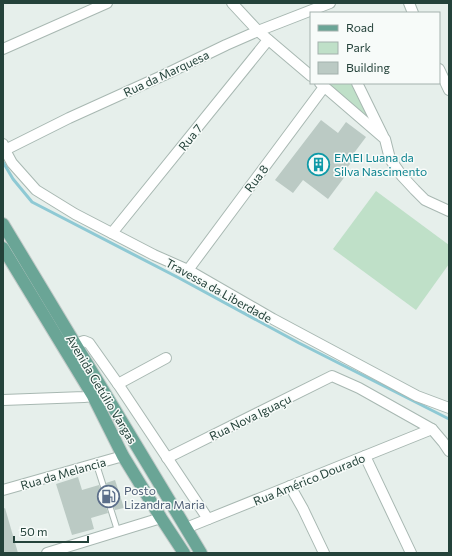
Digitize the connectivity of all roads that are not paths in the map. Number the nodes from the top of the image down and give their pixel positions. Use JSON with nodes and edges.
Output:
{"nodes":[{"id":1,"x":107,"y":3,"type":"edge"},
{"id":2,"x":232,"y":3,"type":"edge"},
{"id":3,"x":330,"y":3,"type":"edge"},
{"id":4,"x":320,"y":8,"type":"edge"},
{"id":5,"x":258,"y":31,"type":"junction"},
{"id":6,"x":268,"y":40,"type":"junction"},
{"id":7,"x":3,"y":49,"type":"edge"},
{"id":8,"x":440,"y":71,"type":"edge"},
{"id":9,"x":310,"y":75,"type":"edge"},
{"id":10,"x":358,"y":84,"type":"edge"},
{"id":11,"x":322,"y":85,"type":"edge"},
{"id":12,"x":449,"y":90,"type":"edge"},
{"id":13,"x":385,"y":139,"type":"junction"},
{"id":14,"x":4,"y":148,"type":"edge"},
{"id":15,"x":449,"y":211,"type":"edge"},
{"id":16,"x":3,"y":224,"type":"edge"},
{"id":17,"x":112,"y":233,"type":"junction"},
{"id":18,"x":3,"y":248,"type":"edge"},
{"id":19,"x":188,"y":270,"type":"junction"},
{"id":20,"x":75,"y":344,"type":"junction"},
{"id":21,"x":166,"y":358,"type":"dead end"},
{"id":22,"x":118,"y":384,"type":"junction"},
{"id":23,"x":93,"y":396,"type":"junction"},
{"id":24,"x":3,"y":400,"type":"edge"},
{"id":25,"x":449,"y":408,"type":"edge"},
{"id":26,"x":432,"y":429,"type":"junction"},
{"id":27,"x":449,"y":451,"type":"edge"},
{"id":28,"x":123,"y":456,"type":"junction"},
{"id":29,"x":365,"y":456,"type":"junction"},
{"id":30,"x":167,"y":458,"type":"junction"},
{"id":31,"x":96,"y":463,"type":"junction"},
{"id":32,"x":290,"y":486,"type":"junction"},
{"id":33,"x":3,"y":490,"type":"edge"},
{"id":34,"x":161,"y":518,"type":"junction"},
{"id":35,"x":208,"y":519,"type":"junction"},
{"id":36,"x":186,"y":528,"type":"junction"},
{"id":37,"x":118,"y":532,"type":"junction"},
{"id":38,"x":47,"y":553,"type":"edge"},
{"id":39,"x":184,"y":553,"type":"edge"},
{"id":40,"x":201,"y":553,"type":"edge"},
{"id":41,"x":324,"y":553,"type":"edge"},
{"id":42,"x":411,"y":553,"type":"edge"}],
"edges":[{"from":1,"to":7,"type":"street"},
{"from":2,"to":5,"type":"street"},
{"from":3,"to":4,"type":"street","name":"Rua da Marquesa"},
{"from":4,"to":5,"type":"street","name":"Rua da Marquesa"},
{"from":5,"to":6,"type":"street"},
{"from":5,"to":14,"type":"street","name":"Rua da Marquesa"},
{"from":6,"to":9,"type":"street"},
{"from":6,"to":17,"type":"street","name":"Rua 7"},
{"from":8,"to":12,"type":"street"},
{"from":10,"to":13,"type":"street"},
{"from":11,"to":13,"type":"street"},
{"from":11,"to":19,"type":"street","name":"Rua 8"},
{"from":13,"to":15,"type":"street"},
{"from":14,"to":17,"type":"street","name":"Travessa da Liberdade"},
{"from":16,"to":20,"type":"main road","name":"Avenida Getúlio Vargas"},
{"from":17,"to":19,"type":"street","name":"Travessa da Liberdade"},
{"from":18,"to":23,"type":"main road","name":"Avenida Getúlio Vargas"},
{"from":19,"to":25,"type":"street","name":"Travessa da Liberdade"},
{"from":20,"to":22,"type":"street"},
{"from":20,"to":36,"type":"main road","name":"Avenida Getúlio Vargas"},
{"from":21,"to":22,"type":"street"},
{"from":22,"to":30,"type":"street"},
{"from":23,"to":24,"type":"street"},
{"from":23,"to":28,"type":"main road","name":"Avenida Getúlio Vargas"},
{"from":26,"to":27,"type":"street"},
{"from":26,"to":29,"type":"street","name":"Rua Américo Dourado"},
{"from":26,"to":30,"type":"street","name":"Rua Nova Iguaçu"},
{"from":28,"to":31,"type":"street","name":"Rua da Melancia"},
{"from":28,"to":34,"type":"main road","name":"Avenida Getúlio Vargas"},
{"from":29,"to":32,"type":"street","name":"Rua Américo Dourado"},
{"from":29,"to":42,"type":"street"},
{"from":30,"to":35,"type":"street"},
{"from":31,"to":33,"type":"street","name":"Rua da Melancia"},
{"from":31,"to":37,"type":"lane"},
{"from":32,"to":35,"type":"street","name":"Rua Américo Dourado"},
{"from":32,"to":41,"type":"street"},
{"from":34,"to":37,"type":"street"},
{"from":34,"to":39,"type":"main road","name":"Avenida Getúlio Vargas"},
{"from":35,"to":36,"type":"street","name":"Rua Américo Dourado"},
{"from":36,"to":40,"type":"main road","name":"Avenida Getúlio Vargas"},
{"from":37,"to":38,"type":"street"}]}
